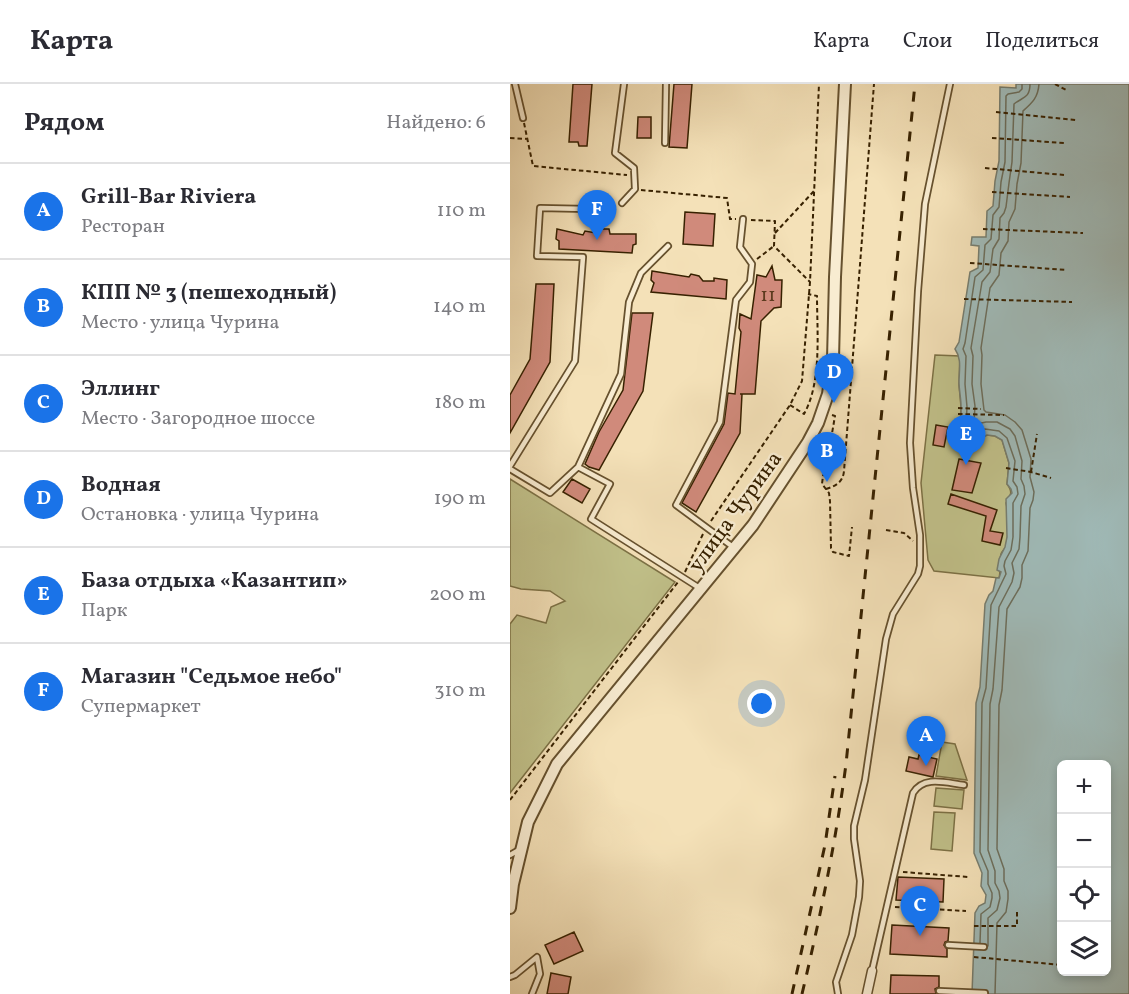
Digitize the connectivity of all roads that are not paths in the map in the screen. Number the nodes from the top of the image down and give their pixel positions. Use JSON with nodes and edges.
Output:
{"nodes":[{"id":1,"x":515,"y":84,"type":"edge"},
{"id":2,"x":624,"y":84,"type":"edge"},
{"id":3,"x":666,"y":84,"type":"edge"},
{"id":4,"x":845,"y":84,"type":"edge"},
{"id":5,"x":950,"y":84,"type":"edge"},
{"id":6,"x":523,"y":118,"type":"road end"},
{"id":7,"x":665,"y":143,"type":"dead end"},
{"id":8,"x":622,"y":203,"type":"dead end"},
{"id":9,"x":588,"y":209,"type":"dead end"},
{"id":10,"x":743,"y":219,"type":"dead end"},
{"id":11,"x":668,"y":246,"type":"dead end"},
{"id":12,"x":510,"y":467,"type":"edge"},
{"id":13,"x":578,"y":467,"type":"junction"},
{"id":14,"x":735,"y":549,"type":"junction"},
{"id":15,"x":701,"y":589,"type":"junction"},
{"id":16,"x":964,"y":785,"type":"dead end"},
{"id":17,"x":521,"y":849,"type":"junction"},
{"id":18,"x":510,"y":855,"type":"edge"},
{"id":19,"x":510,"y":908,"type":"edge"},
{"id":20,"x":948,"y":945,"type":"dead end"},
{"id":21,"x":984,"y":947,"type":"dead end"},
{"id":22,"x":872,"y":971,"type":"joint"},
{"id":23,"x":510,"y":977,"type":"edge"},
{"id":24,"x":939,"y":991,"type":"dead end"},
{"id":25,"x":986,"y":993,"type":"edge"},
{"id":26,"x":532,"y":994,"type":"edge"},
{"id":27,"x":838,"y":994,"type":"edge"},
{"id":28,"x":867,"y":994,"type":"edge"}],
"edges":[{"from":1,"to":6,"type":"lane"},
{"from":2,"to":8,"type":"lane"},
{"from":3,"to":7,"type":"lane"},
{"from":4,"to":14,"type":"street","name":"улица Чурина"},
{"from":5,"to":27,"type":"lane"},
{"from":9,"to":12,"type":"lane"},
{"from":10,"to":14,"type":"lane"},
{"from":11,"to":13,"type":"lane"},
{"from":12,"to":13,"type":"lane"},
{"from":13,"to":15,"type":"lane"},
{"from":14,"to":15,"type":"street","name":"улица Чурина"},
{"from":15,"to":17,"type":"street","name":"улица Чурина"},
{"from":16,"to":22,"type":"lane"},
{"from":17,"to":18,"type":"lane"},
{"from":17,"to":19,"type":"street","name":"улица Чурина"},
{"from":20,"to":21,"type":"lane"},
{"from":22,"to":28,"type":"street"},
{"from":23,"to":26,"type":"lane"},
{"from":24,"to":25,"type":"lane"}]}
